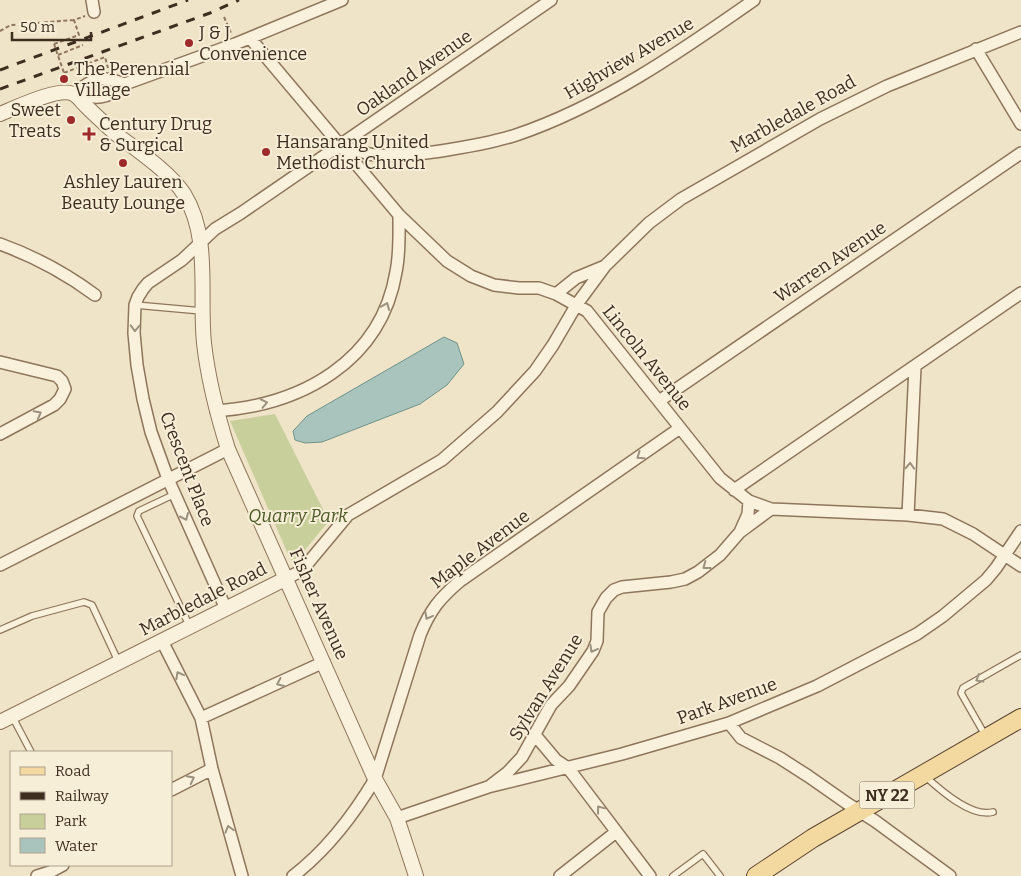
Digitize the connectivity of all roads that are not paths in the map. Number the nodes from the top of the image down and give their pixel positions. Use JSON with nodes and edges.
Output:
{"nodes":[{"id":1,"x":92,"y":0,"type":"edge"},
{"id":2,"x":342,"y":0,"type":"edge"},
{"id":3,"x":551,"y":0,"type":"edge"},
{"id":4,"x":754,"y":0,"type":"edge"},
{"id":5,"x":94,"y":12,"type":"road end"},
{"id":6,"x":1021,"y":32,"type":"edge"},
{"id":7,"x":250,"y":38,"type":"junction"},
{"id":8,"x":976,"y":49,"type":"junction"},
{"id":9,"x":125,"y":84,"type":"junction"},
{"id":10,"x":74,"y":94,"type":"junction"},
{"id":11,"x":0,"y":114,"type":"edge"},
{"id":12,"x":1021,"y":124,"type":"edge"},
{"id":13,"x":340,"y":145,"type":"junction"},
{"id":14,"x":1021,"y":153,"type":"edge"},
{"id":15,"x":399,"y":215,"type":"junction"},
{"id":16,"x":0,"y":244,"type":"edge"},
{"id":17,"x":199,"y":244,"type":"junction"},
{"id":18,"x":605,"y":266,"type":"junction"},
{"id":19,"x":1021,"y":293,"type":"edge"},
{"id":20,"x":556,"y":294,"type":"junction"},
{"id":21,"x":95,"y":295,"type":"dead end"},
{"id":22,"x":577,"y":304,"type":"junction"},
{"id":23,"x":135,"y":305,"type":"junction"},
{"id":24,"x":202,"y":312,"type":"junction"},
{"id":25,"x":0,"y":362,"type":"edge"},
{"id":26,"x":914,"y":367,"type":"junction"},
{"id":27,"x":659,"y":401,"type":"junction"},
{"id":28,"x":216,"y":411,"type":"junction"},
{"id":29,"x":680,"y":428,"type":"junction"},
{"id":30,"x":0,"y":434,"type":"edge"},
{"id":31,"x":228,"y":449,"type":"junction"},
{"id":32,"x":168,"y":479,"type":"junction"},
{"id":33,"x":734,"y":490,"type":"junction"},
{"id":34,"x":175,"y":494,"type":"junction"},
{"id":35,"x":749,"y":501,"type":"junction"},
{"id":36,"x":771,"y":509,"type":"junction"},
{"id":37,"x":908,"y":515,"type":"junction"},
{"id":38,"x":1021,"y":531,"type":"edge"},
{"id":39,"x":740,"y":532,"type":"junction"},
{"id":40,"x":1004,"y":555,"type":"junction"},
{"id":41,"x":0,"y":565,"type":"edge"},
{"id":42,"x":1021,"y":566,"type":"edge"},
{"id":43,"x":287,"y":578,"type":"junction"},
{"id":44,"x":226,"y":610,"type":"junction"},
{"id":45,"x":190,"y":627,"type":"junction"},
{"id":46,"x":0,"y":630,"type":"edge"},
{"id":47,"x":162,"y":641,"type":"junction"},
{"id":48,"x":1021,"y":655,"type":"edge"},
{"id":49,"x":324,"y":662,"type":"junction"},
{"id":50,"x":119,"y":663,"type":"junction"},
{"id":51,"x":202,"y":718,"type":"junction"},
{"id":52,"x":1021,"y":718,"type":"edge"},
{"id":53,"x":6,"y":719,"type":"edge"},
{"id":54,"x":729,"y":723,"type":"junction"},
{"id":55,"x":535,"y":736,"type":"junction"},
{"id":56,"x":986,"y":738,"type":"junction"},
{"id":57,"x":30,"y":751,"type":"edge"},
{"id":58,"x":568,"y":768,"type":"junction"},
{"id":59,"x":212,"y":769,"type":"junction"},
{"id":60,"x":924,"y":774,"type":"junction"},
{"id":61,"x":375,"y":779,"type":"junction"},
{"id":62,"x":488,"y":787,"type":"junction"},
{"id":63,"x":172,"y":789,"type":"edge"},
{"id":64,"x":860,"y":811,"type":"junction"},
{"id":65,"x":992,"y":812,"type":"dead end"},
{"id":66,"x":397,"y":818,"type":"junction"},
{"id":67,"x":616,"y":832,"type":"junction"},
{"id":68,"x":62,"y":866,"type":"edge"},
{"id":69,"x":763,"y":874,"type":"edge"},
{"id":70,"x":37,"y":876,"type":"edge"},
{"id":71,"x":242,"y":876,"type":"edge"},
{"id":72,"x":293,"y":876,"type":"edge"},
{"id":73,"x":416,"y":876,"type":"edge"},
{"id":74,"x":560,"y":876,"type":"edge"},
{"id":75,"x":650,"y":876,"type":"edge"},
{"id":76,"x":673,"y":876,"type":"edge"},
{"id":77,"x":720,"y":876,"type":"edge"},
{"id":78,"x":950,"y":876,"type":"edge"}],
"edges":[{"from":1,"to":5,"type":"street"},
{"from":2,"to":7,"type":"street"},
{"from":3,"to":13,"type":"street","name":"Oakland Avenue"},
{"from":4,"to":13,"type":"street","name":"Highview Avenue"},
{"from":6,"to":8,"type":"street","name":"Marbledale Road"},
{"from":7,"to":9,"type":"street"},
{"from":7,"to":13,"type":"street","name":"Lincoln Avenue"},
{"from":8,"to":12,"type":"street"},
{"from":8,"to":18,"type":"street","name":"Marbledale Road"},
{"from":9,"to":10,"type":"street"},
{"from":9,"to":10,"type":"street"},
{"from":10,"to":11,"type":"street"},
{"from":10,"to":17,"type":"street","name":"Fisher Avenue"},
{"from":13,"to":15,"type":"street","name":"Lincoln Avenue"},
{"from":13,"to":17,"type":"street","name":"Oakland Avenue"},
{"from":14,"to":27,"type":"street","name":"Warren Avenue"},
{"from":15,"to":20,"type":"street","name":"Lincoln Avenue"},
{"from":28,"to":15,"type":"street","one_way":true},
{"from":16,"to":21,"type":"street"},
{"from":17,"to":23,"type":"street","name":"Crescent Place"},
{"from":17,"to":24,"type":"street","name":"Fisher Avenue"},
{"from":18,"to":20,"type":"street","name":"Marbledale Road"},
{"from":18,"to":22,"type":"street","name":"Marbledale Road"},
{"from":19,"to":26,"type":"street"},
{"from":20,"to":22,"type":"street","name":"Lincoln Avenue"},
{"from":22,"to":27,"type":"street","name":"Lincoln Avenue"},
{"from":22,"to":43,"type":"street","name":"Marbledale Road"},
{"from":23,"to":24,"type":"lane"},
{"from":23,"to":32,"type":"street","name":"Crescent Place","one_way":true},
{"from":24,"to":28,"type":"street","name":"Fisher Avenue"},
{"from":30,"to":25,"type":"street","one_way":true},
{"from":26,"to":33,"type":"street"},
{"from":37,"to":26,"type":"street","one_way":true},
{"from":27,"to":29,"type":"street","name":"Lincoln Avenue"},
{"from":28,"to":31,"type":"street","name":"Fisher Avenue"},
{"from":29,"to":33,"type":"street","name":"Lincoln Avenue"},
{"from":29,"to":61,"type":"street","name":"Maple Avenue","one_way":true},
{"from":31,"to":32,"type":"street"},
{"from":31,"to":43,"type":"street","name":"Fisher Avenue"},
{"from":32,"to":34,"type":"street","name":"Crescent Place"},
{"from":32,"to":41,"type":"street"},
{"from":33,"to":35,"type":"street","name":"Lincoln Avenue"},
{"from":34,"to":44,"type":"street","name":"Crescent Place","one_way":true},
{"from":34,"to":45,"type":"lane"},
{"from":35,"to":36,"type":"street","name":"Lincoln Avenue"},
{"from":35,"to":39,"type":"street","name":"Sylvan Avenue"},
{"from":36,"to":37,"type":"street","name":"Lincoln Avenue"},
{"from":36,"to":39,"type":"street","name":"Sylvan Avenue"},
{"from":37,"to":40,"type":"street","name":"Lincoln Avenue"},
{"from":38,"to":40,"type":"street","name":"Park Avenue"},
{"from":39,"to":55,"type":"street","name":"Sylvan Avenue","one_way":true},
{"from":40,"to":42,"type":"street","name":"Lincoln Avenue"},
{"from":40,"to":54,"type":"street","name":"Park Avenue"},
{"from":43,"to":44,"type":"street","name":"Marbledale Road"},
{"from":43,"to":49,"type":"street","name":"Fisher Avenue"},
{"from":44,"to":45,"type":"street","name":"Marbledale Road"},
{"from":45,"to":47,"type":"street","name":"Marbledale Road"},
{"from":46,"to":50,"type":"lane"},
{"from":47,"to":50,"type":"street","name":"Marbledale Road"},
{"from":51,"to":47,"type":"street","one_way":true},
{"from":48,"to":56,"type":"lane","one_way":true},
{"from":49,"to":51,"type":"street","one_way":true},
{"from":49,"to":61,"type":"street","name":"Fisher Avenue"},
{"from":50,"to":53,"type":"street","name":"Marbledale Road"},
{"from":51,"to":59,"type":"street"},
{"from":52,"to":56,"type":"main road","number":"NY 22"},
{"from":53,"to":57,"type":"lane"},
{"from":54,"to":58,"type":"street","name":"Park Avenue"},
{"from":54,"to":64,"type":"street"},
{"from":55,"to":58,"type":"street"},
{"from":55,"to":62,"type":"street","name":"Sylvan Avenue"},
{"from":56,"to":60,"type":"main road","number":"NY 22"},
{"from":58,"to":62,"type":"street","name":"Park Avenue"},
{"from":67,"to":58,"type":"street","one_way":true},
{"from":63,"to":59,"type":"street","one_way":true},
{"from":71,"to":59,"type":"street","one_way":true},
{"from":60,"to":64,"type":"main road","number":"NY 22"},
{"from":60,"to":65,"type":"lane"},
{"from":61,"to":66,"type":"street","name":"Fisher Avenue"},
{"from":61,"to":72,"type":"street","name":"Maple Avenue"},
{"from":62,"to":66,"type":"street","name":"Park Avenue"},
{"from":64,"to":69,"type":"main road","number":"NY 22"},
{"from":64,"to":78,"type":"street"},
{"from":66,"to":73,"type":"street","name":"Fisher Avenue"},
{"from":67,"to":74,"type":"street"},
{"from":67,"to":75,"type":"street"},
{"from":68,"to":70,"type":"street"},
{"from":76,"to":77,"type":"lane"}]}
